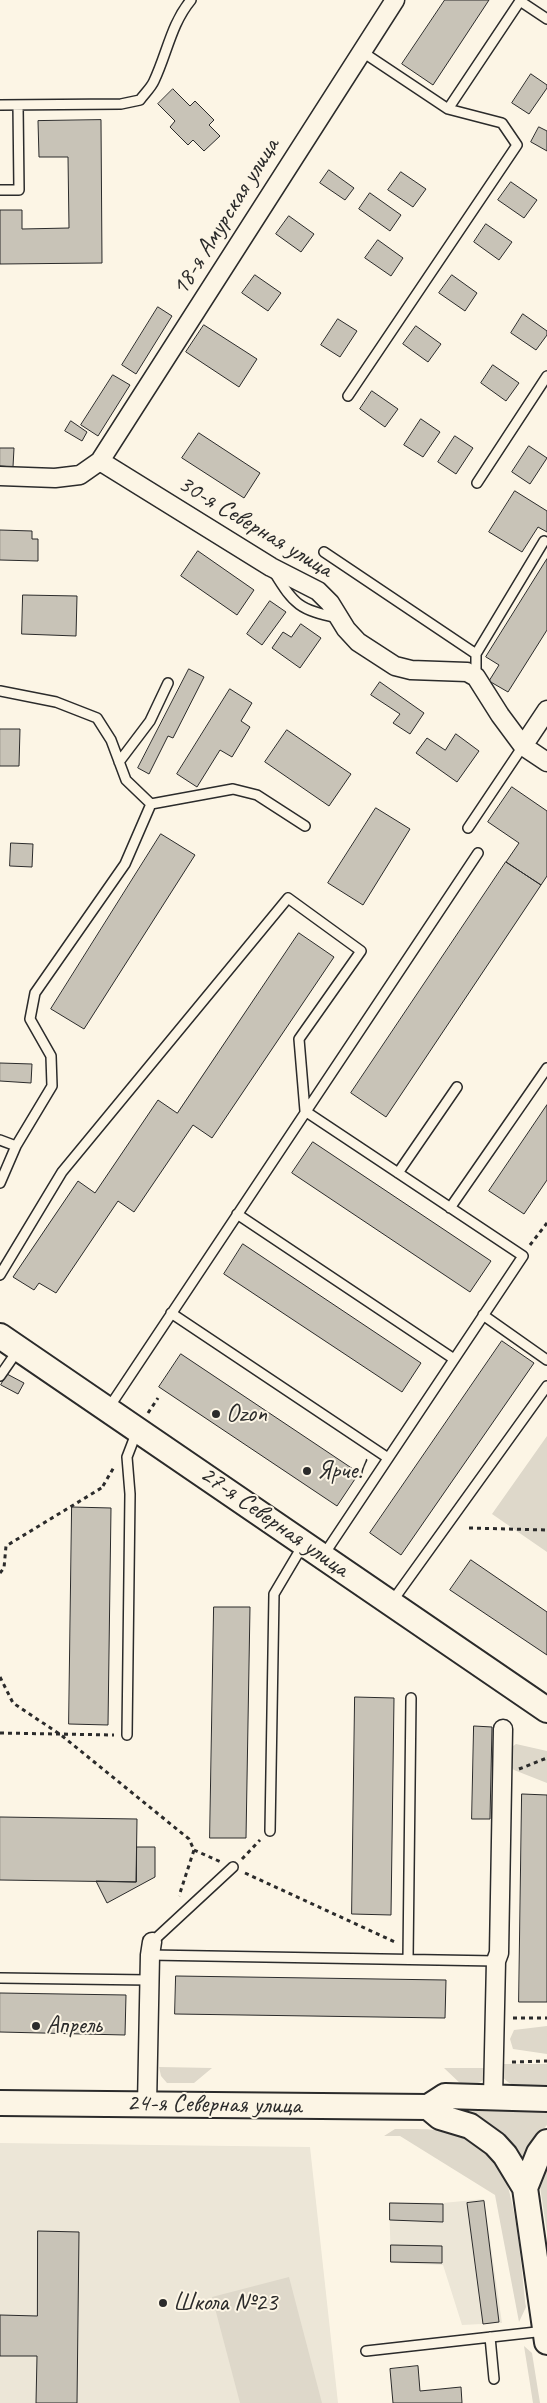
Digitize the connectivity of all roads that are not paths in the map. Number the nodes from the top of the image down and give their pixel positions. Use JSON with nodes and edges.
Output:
{"nodes":[{"id":1,"x":192,"y":0,"type":"edge"},
{"id":2,"x":395,"y":0,"type":"edge"},
{"id":3,"x":547,"y":19,"type":"edge"},
{"id":4,"x":361,"y":51,"type":"junction"},
{"id":5,"x":18,"y":105,"type":"junction"},
{"id":6,"x":0,"y":106,"type":"edge"},
{"id":7,"x":448,"y":109,"type":"junction"},
{"id":8,"x":0,"y":190,"type":"edge"},
{"id":9,"x":547,"y":376,"type":"edge"},
{"id":10,"x":348,"y":396,"type":"dead end"},
{"id":11,"x":100,"y":461,"type":"junction"},
{"id":12,"x":0,"y":476,"type":"edge"},
{"id":13,"x":477,"y":483,"type":"dead end"},
{"id":14,"x":544,"y":541,"type":"dead end"},
{"id":15,"x":324,"y":552,"type":"dead end"},
{"id":16,"x":476,"y":654,"type":"junction"},
{"id":17,"x":476,"y":677,"type":"junction"},
{"id":18,"x":168,"y":683,"type":"dead end"},
{"id":19,"x":0,"y":691,"type":"edge"},
{"id":20,"x":547,"y":710,"type":"edge"},
{"id":21,"x":523,"y":746,"type":"junction"},
{"id":22,"x":119,"y":762,"type":"junction"},
{"id":23,"x":547,"y":762,"type":"edge"},
{"id":24,"x":151,"y":804,"type":"junction"},
{"id":25,"x":305,"y":826,"type":"dead end"},
{"id":26,"x":468,"y":828,"type":"dead end"},
{"id":27,"x":478,"y":853,"type":"dead end"},
{"id":28,"x":547,"y":1068,"type":"edge"},
{"id":29,"x":457,"y":1087,"type":"dead end"},
{"id":30,"x":305,"y":1111,"type":"junction"},
{"id":31,"x":0,"y":1140,"type":"edge"},
{"id":32,"x":16,"y":1146,"type":"junction"},
{"id":33,"x":398,"y":1173,"type":"junction"},
{"id":34,"x":0,"y":1183,"type":"edge"},
{"id":35,"x":450,"y":1208,"type":"junction"},
{"id":36,"x":237,"y":1214,"type":"junction"},
{"id":37,"x":0,"y":1275,"type":"edge"},
{"id":38,"x":171,"y":1313,"type":"junction"},
{"id":39,"x":483,"y":1315,"type":"junction"},
{"id":40,"x":10,"y":1342,"type":"edge"},
{"id":41,"x":454,"y":1359,"type":"junction"},
{"id":42,"x":547,"y":1360,"type":"edge"},
{"id":43,"x":0,"y":1376,"type":"edge"},
{"id":44,"x":547,"y":1386,"type":"edge"},
{"id":45,"x":108,"y":1409,"type":"junction"},
{"id":46,"x":138,"y":1429,"type":"junction"},
{"id":47,"x":388,"y":1458,"type":"junction"},
{"id":48,"x":313,"y":1550,"type":"junction"},
{"id":49,"x":391,"y":1604,"type":"junction"},
{"id":50,"x":411,"y":1698,"type":"dead end"},
{"id":51,"x":547,"y":1710,"type":"edge"},
{"id":52,"x":503,"y":1729,"type":"dead end"},
{"id":53,"x":127,"y":1735,"type":"road end"},
{"id":54,"x":270,"y":1831,"type":"road end"},
{"id":55,"x":233,"y":1867,"type":"road end"},
{"id":56,"x":151,"y":1948,"type":"junction"},
{"id":57,"x":408,"y":1959,"type":"junction"},
{"id":58,"x":496,"y":1960,"type":"junction"},
{"id":59,"x":0,"y":1978,"type":"edge"},
{"id":60,"x":149,"y":1980,"type":"junction"},
{"id":61,"x":493,"y":2097,"type":"junction"},
{"id":62,"x":547,"y":2098,"type":"edge"},
{"id":63,"x":0,"y":2103,"type":"edge"},
{"id":64,"x":147,"y":2105,"type":"junction"},
{"id":65,"x":428,"y":2107,"type":"junction"},
{"id":66,"x":547,"y":2142,"type":"edge"},
{"id":67,"x":524,"y":2188,"type":"junction"},
{"id":68,"x":546,"y":2336,"type":"edge"},
{"id":69,"x":490,"y":2337,"type":"junction"},
{"id":70,"x":366,"y":2351,"type":"dead end"},
{"id":71,"x":494,"y":2379,"type":"dead end"}],
"edges":[{"from":1,"to":5,"type":"lane"},
{"from":2,"to":4,"type":"street","name":"18-я Амурская улица"},
{"from":3,"to":7,"type":"lane"},
{"from":4,"to":7,"type":"lane"},
{"from":4,"to":11,"type":"street","name":"18-я Амурская улица"},
{"from":5,"to":6,"type":"lane"},
{"from":5,"to":8,"type":"lane"},
{"from":7,"to":10,"type":"lane"},
{"from":9,"to":13,"type":"lane"},
{"from":11,"to":12,"type":"street"},
{"from":11,"to":17,"type":"street","name":"30-я Северная улица"},
{"from":14,"to":16,"type":"lane"},
{"from":15,"to":16,"type":"lane"},
{"from":16,"to":17,"type":"lane"},
{"from":17,"to":21,"type":"street"},
{"from":18,"to":22,"type":"lane"},
{"from":19,"to":22,"type":"lane"},
{"from":20,"to":21,"type":"street"},
{"from":21,"to":23,"type":"street"},
{"from":21,"to":26,"type":"lane"},
{"from":22,"to":24,"type":"lane"},
{"from":24,"to":25,"type":"lane"},
{"from":24,"to":32,"type":"lane"},
{"from":27,"to":30,"type":"lane"},
{"from":28,"to":35,"type":"lane"},
{"from":29,"to":33,"type":"lane"},
{"from":30,"to":33,"type":"lane"},
{"from":30,"to":36,"type":"lane"},
{"from":30,"to":37,"type":"lane"},
{"from":31,"to":32,"type":"lane"},
{"from":32,"to":34,"type":"lane"},
{"from":33,"to":35,"type":"lane"},
{"from":35,"to":39,"type":"lane"},
{"from":36,"to":38,"type":"lane"},
{"from":36,"to":41,"type":"lane"},
{"from":38,"to":45,"type":"lane"},
{"from":38,"to":47,"type":"lane"},
{"from":39,"to":41,"type":"lane"},
{"from":39,"to":42,"type":"lane"},
{"from":40,"to":43,"type":"lane"},
{"from":40,"to":45,"type":"main road","name":"27-я Северная улица"},
{"from":41,"to":47,"type":"lane"},
{"from":44,"to":49,"type":"lane"},
{"from":45,"to":46,"type":"main road","name":"27-я Северная улица"},
{"from":46,"to":48,"type":"main road","name":"27-я Северная улица"},
{"from":46,"to":53,"type":"lane"},
{"from":47,"to":48,"type":"lane"},
{"from":48,"to":49,"type":"main road","name":"27-я Северная улица"},
{"from":48,"to":54,"type":"lane"},
{"from":49,"to":51,"type":"main road","name":"27-я Северная улица"},
{"from":50,"to":57,"type":"lane"},
{"from":52,"to":58,"type":"street"},
{"from":55,"to":56,"type":"lane"},
{"from":56,"to":57,"type":"lane"},
{"from":56,"to":60,"type":"street"},
{"from":57,"to":58,"type":"lane"},
{"from":58,"to":61,"type":"street"},
{"from":59,"to":60,"type":"lane"},
{"from":60,"to":64,"type":"street"},
{"from":61,"to":62,"type":"main road","name":"24-я Северная улица"},
{"from":61,"to":65,"type":"main road","name":"24-я Северная улица"},
{"from":63,"to":64,"type":"main road","name":"24-я Северная улица"},
{"from":64,"to":65,"type":"main road","name":"24-я Северная улица"},
{"from":65,"to":67,"type":"main road"},
{"from":66,"to":67,"type":"main road"},
{"from":67,"to":68,"type":"main road"},
{"from":68,"to":69,"type":"lane"},
{"from":69,"to":70,"type":"lane"},
{"from":69,"to":71,"type":"lane"}]}
